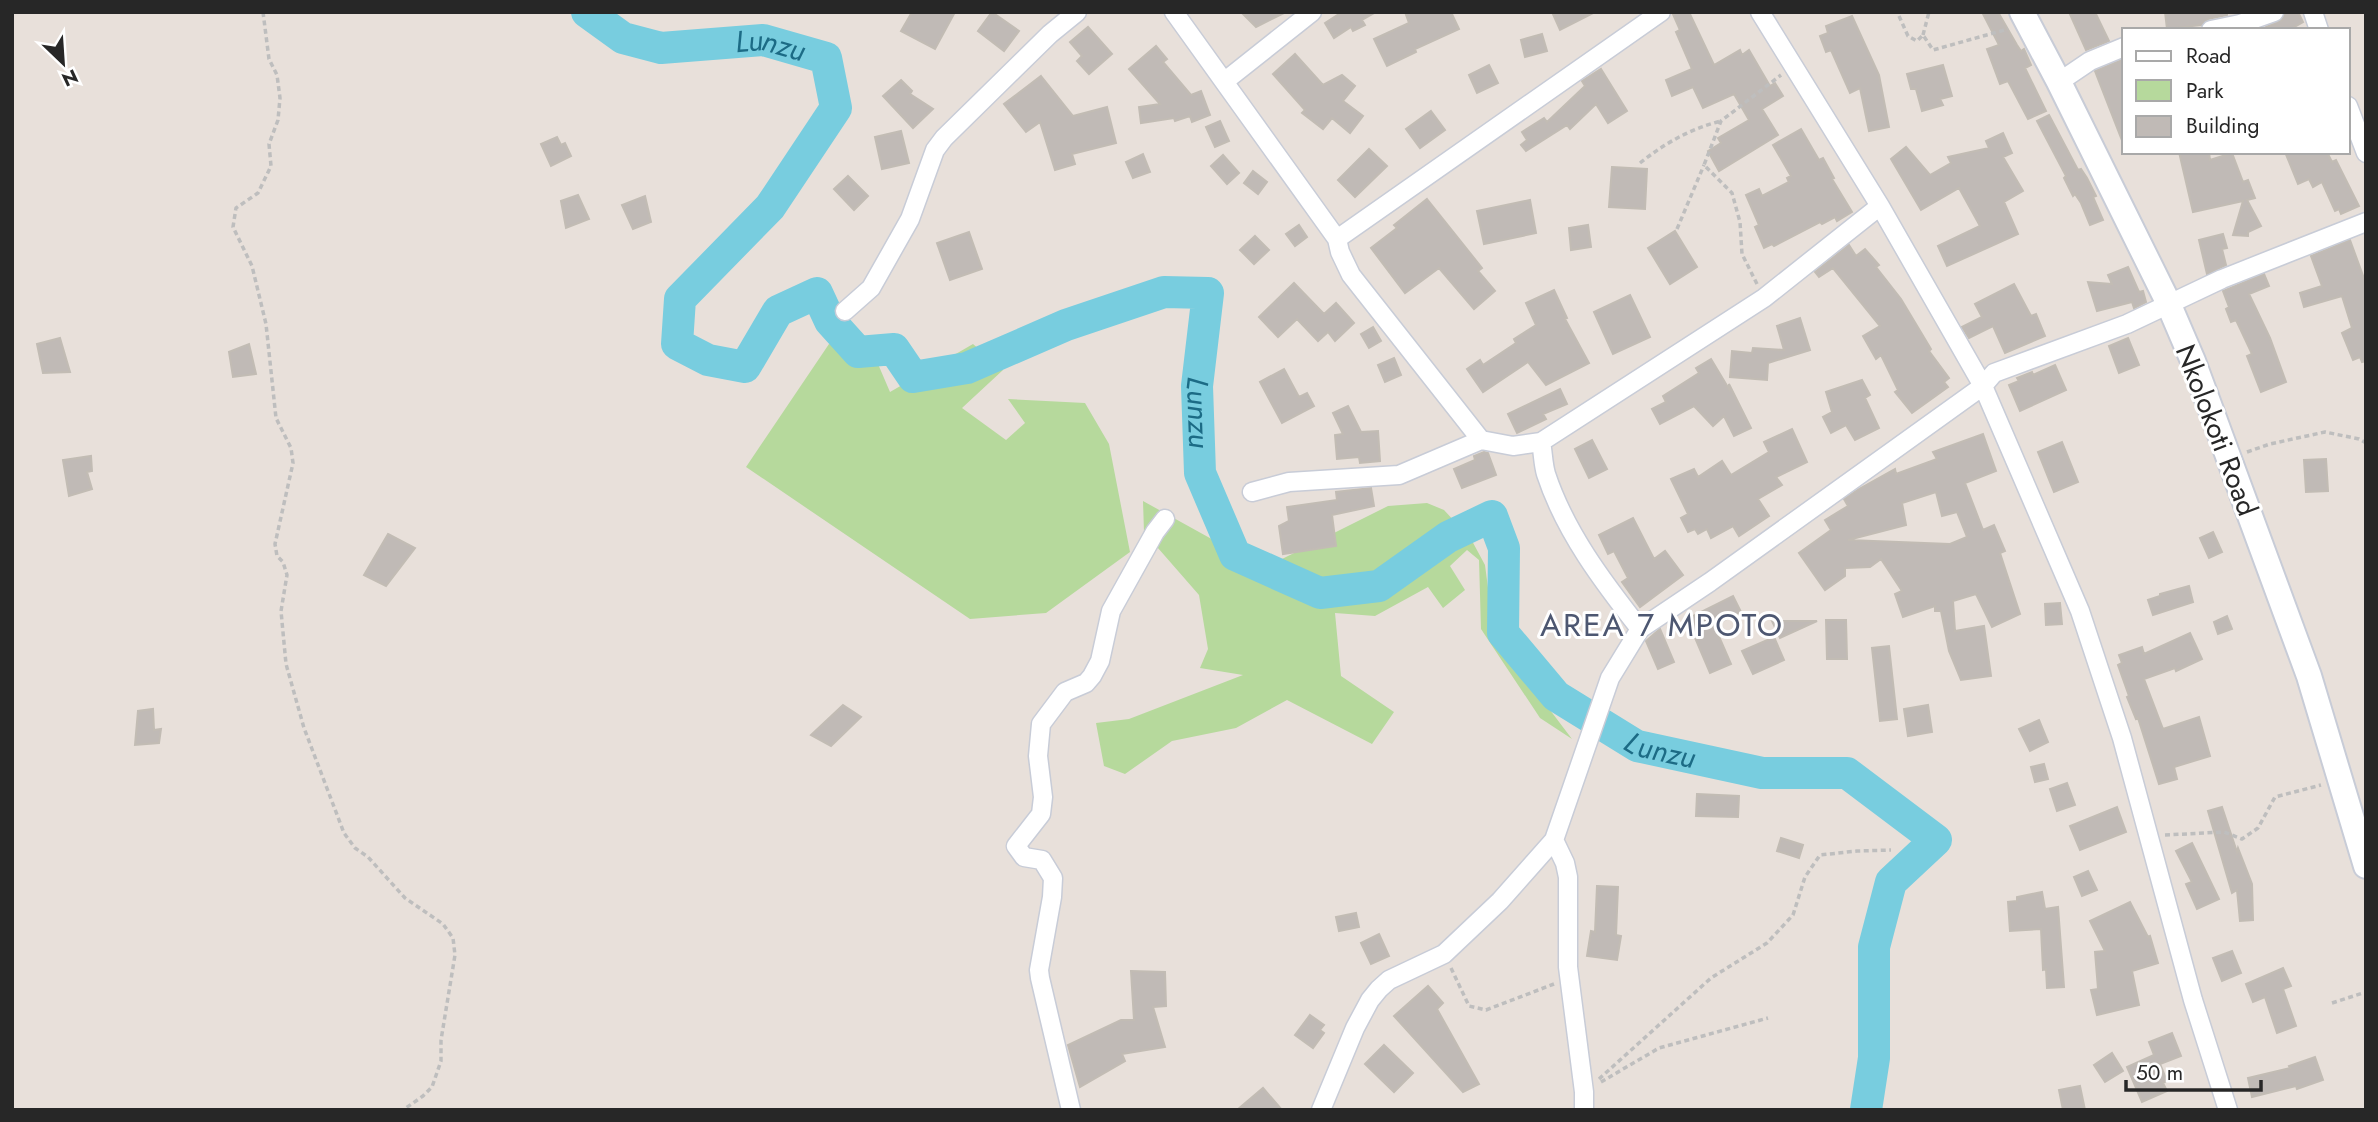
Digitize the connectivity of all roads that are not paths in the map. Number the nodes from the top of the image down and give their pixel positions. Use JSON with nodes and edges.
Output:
{"nodes":[{"id":1,"x":1077,"y":12,"type":"edge"},
{"id":2,"x":1174,"y":12,"type":"edge"},
{"id":3,"x":1312,"y":12,"type":"edge"},
{"id":4,"x":1661,"y":12,"type":"edge"},
{"id":5,"x":1760,"y":12,"type":"edge"},
{"id":6,"x":2274,"y":12,"type":"edge"},
{"id":7,"x":2024,"y":18,"type":"edge"},
{"id":8,"x":2221,"y":28,"type":"edge"},
{"id":9,"x":2122,"y":48,"type":"edge"},
{"id":10,"x":1224,"y":81,"type":"junction"},
{"id":11,"x":2059,"y":82,"type":"junction"},
{"id":12,"x":2350,"y":111,"type":"edge"},
{"id":13,"x":2366,"y":153,"type":"edge"},
{"id":14,"x":1880,"y":206,"type":"junction"},
{"id":15,"x":2366,"y":222,"type":"edge"},
{"id":16,"x":1337,"y":239,"type":"junction"},
{"id":17,"x":2169,"y":305,"type":"junction"},
{"id":18,"x":845,"y":311,"type":"dead end"},
{"id":19,"x":1983,"y":386,"type":"junction"},
{"id":20,"x":1481,"y":440,"type":"junction"},
{"id":21,"x":1541,"y":442,"type":"junction"},
{"id":22,"x":1252,"y":492,"type":"dead end"},
{"id":23,"x":1165,"y":519,"type":"dead end"},
{"id":24,"x":1640,"y":629,"type":"junction"},
{"id":25,"x":1554,"y":840,"type":"junction"},
{"id":26,"x":2366,"y":866,"type":"edge"},
{"id":27,"x":1584,"y":1101,"type":"edge"},
{"id":28,"x":1071,"y":1110,"type":"edge"},
{"id":29,"x":1321,"y":1110,"type":"edge"},
{"id":30,"x":2228,"y":1110,"type":"edge"}],
"edges":[{"from":1,"to":18,"type":"street"},
{"from":2,"to":10,"type":"street"},
{"from":3,"to":10,"type":"street"},
{"from":4,"to":16,"type":"street"},
{"from":5,"to":14,"type":"street"},
{"from":6,"to":8,"type":"street"},
{"from":7,"to":11,"type":"main road","name":"Nkolokoti Road"},
{"from":9,"to":11,"type":"street"},
{"from":10,"to":16,"type":"street"},
{"from":11,"to":17,"type":"main road","name":"Nkolokoti Road"},
{"from":12,"to":13,"type":"street"},
{"from":14,"to":19,"type":"street"},
{"from":14,"to":21,"type":"street"},
{"from":15,"to":17,"type":"street"},
{"from":16,"to":20,"type":"street"},
{"from":17,"to":19,"type":"street"},
{"from":17,"to":26,"type":"main road","name":"Nkolokoti Road"},
{"from":19,"to":24,"type":"street"},
{"from":19,"to":30,"type":"street"},
{"from":20,"to":21,"type":"street"},
{"from":20,"to":22,"type":"street"},
{"from":21,"to":24,"type":"street"},
{"from":23,"to":28,"type":"street"},
{"from":24,"to":25,"type":"street"},
{"from":25,"to":27,"type":"street"},
{"from":25,"to":29,"type":"street"}]}
